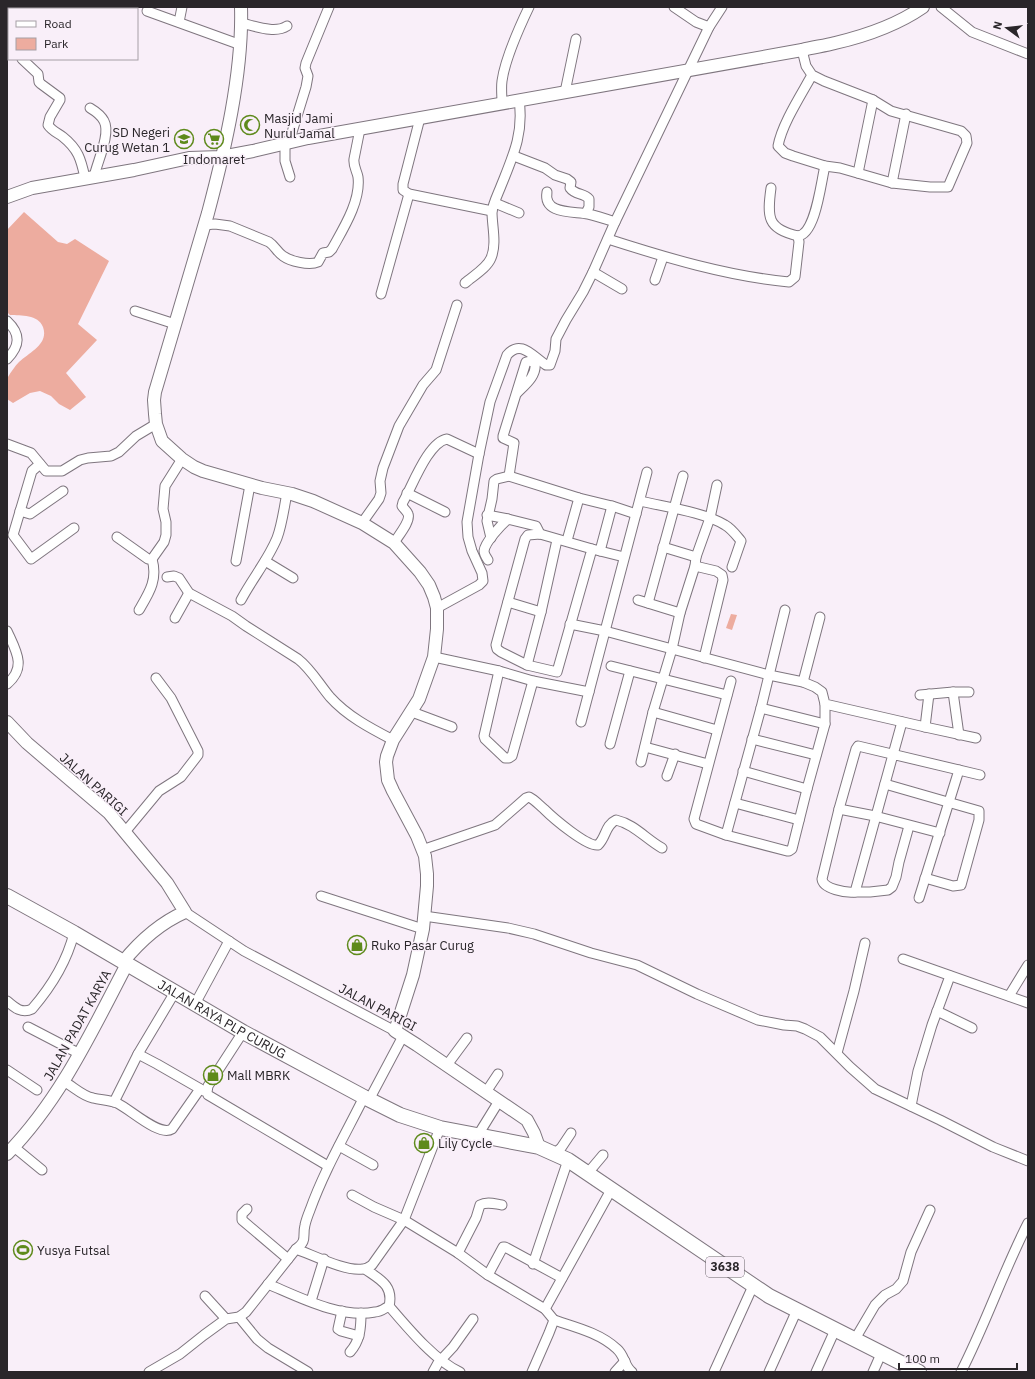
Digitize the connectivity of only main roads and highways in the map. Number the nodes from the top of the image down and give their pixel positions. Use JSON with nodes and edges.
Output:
{"nodes":[{"id":1,"x":7,"y":896,"type":"edge"},
{"id":2,"x":919,"y":1372,"type":"edge"}],
"edges":[{"from":1,"to":2,"type":"main road","name":"JALAN RAYA PLP CURUG","number":"3638"}]}
